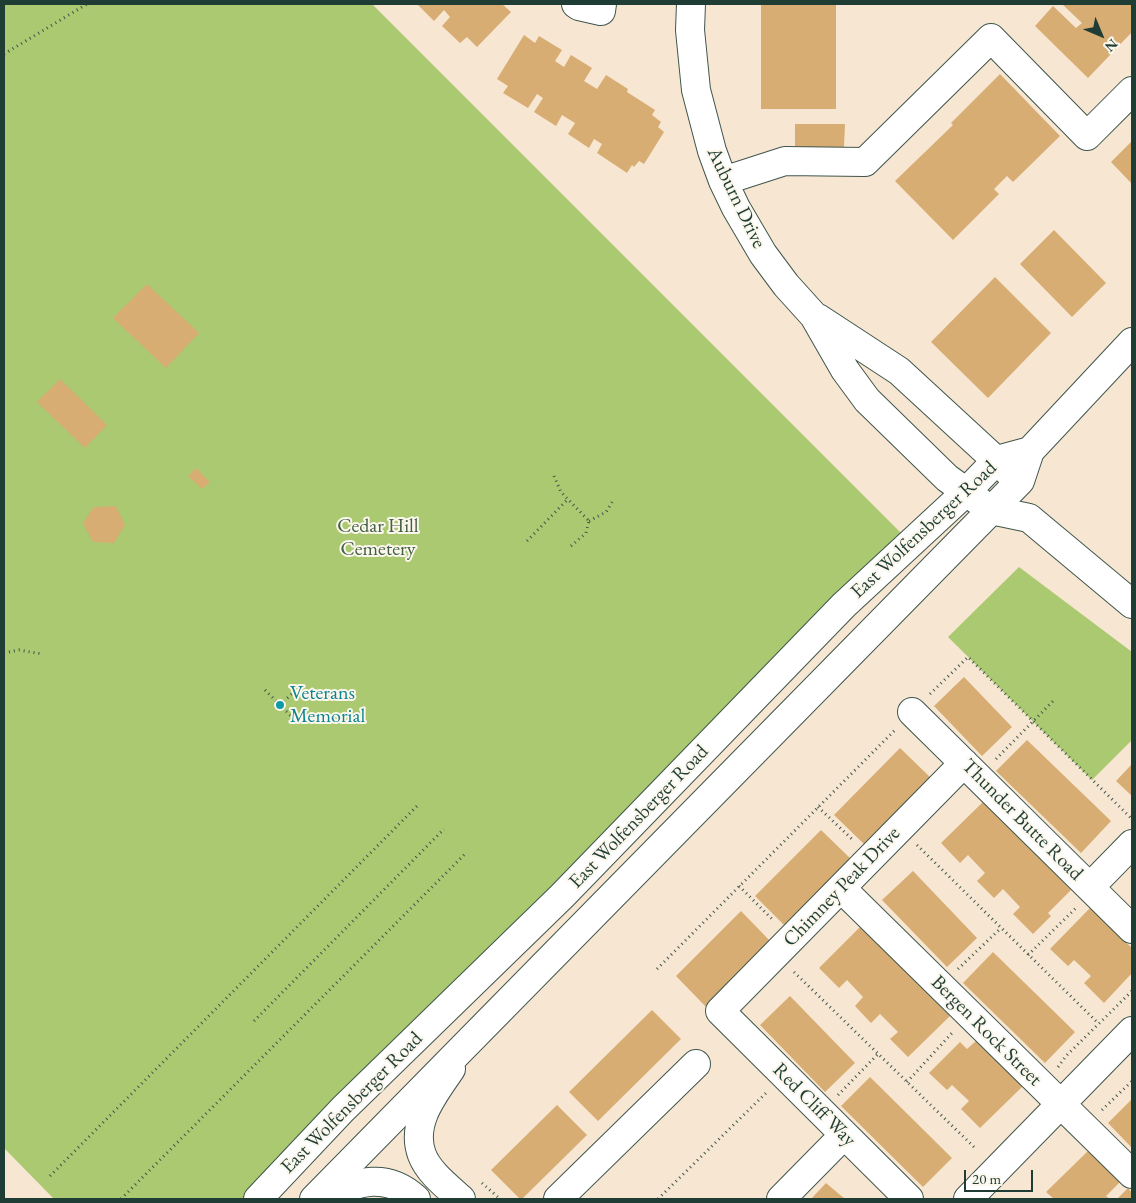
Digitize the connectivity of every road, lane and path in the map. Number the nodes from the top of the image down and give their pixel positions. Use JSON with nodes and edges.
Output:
{"nodes":[{"id":1,"x":87,"y":4,"type":"edge"},
{"id":2,"x":691,"y":4,"type":"edge"},
{"id":3,"x":4,"y":54,"type":"edge"},
{"id":4,"x":1132,"y":91,"type":"edge"},
{"id":5,"x":723,"y":181,"type":"junction"},
{"id":6,"x":814,"y":316,"type":"junction"},
{"id":7,"x":1132,"y":342,"type":"edge"},
{"id":8,"x":1030,"y":452,"type":"junction"},
{"id":9,"x":997,"y":460,"type":"junction"},
{"id":10,"x":554,"y":476,"type":"dead end"},
{"id":11,"x":1020,"y":482,"type":"junction"},
{"id":12,"x":966,"y":492,"type":"junction"},
{"id":13,"x":614,"y":499,"type":"dead end"},
{"id":14,"x":567,"y":500,"type":"junction"},
{"id":15,"x":991,"y":510,"type":"junction"},
{"id":16,"x":1030,"y":518,"type":"junction"},
{"id":17,"x":589,"y":521,"type":"junction"},
{"id":18,"x":527,"y":541,"type":"dead end"},
{"id":19,"x":571,"y":546,"type":"dead end"},
{"id":20,"x":1132,"y":604,"type":"edge"},
{"id":21,"x":4,"y":653,"type":"edge"},
{"id":22,"x":42,"y":654,"type":"dead end"},
{"id":23,"x":299,"y":687,"type":"dead end"},
{"id":24,"x":265,"y":690,"type":"dead end"},
{"id":25,"x":1055,"y":699,"type":"dead end"},
{"id":26,"x":280,"y":705,"type":"junction"},
{"id":27,"x":912,"y":712,"type":"junction"},
{"id":28,"x":296,"y":721,"type":"dead end"},
{"id":29,"x":1032,"y":721,"type":"junction"},
{"id":30,"x":971,"y":770,"type":"junction"},
{"id":31,"x":419,"y":804,"type":"dead end"},
{"id":32,"x":818,"y":807,"type":"junction"},
{"id":33,"x":1132,"y":820,"type":"edge"},
{"id":34,"x":900,"y":828,"type":"junction"},
{"id":35,"x":444,"y":829,"type":"dead end"},
{"id":36,"x":1132,"y":844,"type":"edge"},
{"id":37,"x":467,"y":852,"type":"dead end"},
{"id":38,"x":871,"y":858,"type":"junction"},
{"id":39,"x":739,"y":886,"type":"junction"},
{"id":40,"x":841,"y":888,"type":"junction"},
{"id":41,"x":1092,"y":889,"type":"junction"},
{"id":42,"x":1001,"y":928,"type":"junction"},
{"id":43,"x":1132,"y":929,"type":"edge"},
{"id":44,"x":784,"y":947,"type":"junction"},
{"id":45,"x":1028,"y":955,"type":"junction"},
{"id":46,"x":657,"y":969,"type":"dead end"},
{"id":47,"x":940,"y":986,"type":"junction"},
{"id":48,"x":1132,"y":991,"type":"edge"},
{"id":49,"x":720,"y":1011,"type":"joint"},
{"id":50,"x":969,"y":1014,"type":"junction"},
{"id":51,"x":254,"y":1021,"type":"dead end"},
{"id":52,"x":1098,"y":1023,"type":"junction"},
{"id":53,"x":1132,"y":1031,"type":"edge"},
{"id":54,"x":468,"y":1043,"type":"junction"},
{"id":55,"x":878,"y":1054,"type":"junction"},
{"id":56,"x":696,"y":1064,"type":"dead end"},
{"id":57,"x":784,"y":1075,"type":"junction"},
{"id":58,"x":907,"y":1082,"type":"junction"},
{"id":59,"x":1132,"y":1082,"type":"edge"},
{"id":60,"x":1052,"y":1096,"type":"junction"},
{"id":61,"x":821,"y":1112,"type":"junction"},
{"id":62,"x":1082,"y":1125,"type":"junction"},
{"id":63,"x":844,"y":1135,"type":"junction"},
{"id":64,"x":976,"y":1150,"type":"dead end"},
{"id":65,"x":1132,"y":1174,"type":"edge"},
{"id":66,"x":50,"y":1176,"type":"dead end"},
{"id":67,"x":470,"y":1190,"type":"edge"},
{"id":68,"x":122,"y":1199,"type":"edge"},
{"id":69,"x":258,"y":1199,"type":"edge"},
{"id":70,"x":314,"y":1199,"type":"edge"},
{"id":71,"x":328,"y":1199,"type":"edge"},
{"id":72,"x":416,"y":1199,"type":"edge"},
{"id":73,"x":500,"y":1199,"type":"edge"},
{"id":74,"x":558,"y":1199,"type":"edge"},
{"id":75,"x":658,"y":1199,"type":"edge"},
{"id":76,"x":781,"y":1199,"type":"edge"},
{"id":77,"x":909,"y":1199,"type":"edge"},
{"id":78,"x":968,"y":1199,"type":"edge"}],
"edges":[{"from":1,"to":3,"type":"path"},
{"from":2,"to":5,"type":"street","name":"Auburn Drive"},
{"from":4,"to":5,"type":"street"},
{"from":5,"to":6,"type":"street","name":"Auburn Drive"},
{"from":6,"to":9,"type":"street","name":"Auburn Drive"},
{"from":6,"to":12,"type":"street","name":"Auburn Drive"},
{"from":7,"to":8,"type":"street","name":"East Wolfensberger Road"},
{"from":8,"to":9,"type":"street","name":"East Wolfensberger Road"},
{"from":8,"to":11,"type":"street","name":"East Wolfensberger Road"},
{"from":9,"to":11,"type":"street","name":"Auburn Drive"},
{"from":9,"to":12,"type":"street","name":"East Wolfensberger Road"},
{"from":10,"to":14,"type":"path"},
{"from":11,"to":15,"type":"street","name":"East Wolfensberger Road"},
{"from":11,"to":16,"type":"street"},
{"from":12,"to":15,"type":"street","name":"Auburn Drive"},
{"from":12,"to":69,"type":"street","name":"East Wolfensberger Road"},
{"from":13,"to":17,"type":"path"},
{"from":14,"to":17,"type":"path"},
{"from":14,"to":18,"type":"path"},
{"from":15,"to":16,"type":"street"},
{"from":15,"to":54,"type":"street","name":"East Wolfensberger Road"},
{"from":16,"to":20,"type":"street"},
{"from":17,"to":19,"type":"path"},
{"from":21,"to":22,"type":"path"},
{"from":23,"to":26,"type":"path"},
{"from":24,"to":26,"type":"path"},
{"from":25,"to":29,"type":"path"},
{"from":26,"to":28,"type":"path"},
{"from":27,"to":29,"type":"path"},
{"from":27,"to":30,"type":"street","name":"Thunder Butte Road"},
{"from":27,"to":32,"type":"path"},
{"from":29,"to":30,"type":"path"},
{"from":29,"to":33,"type":"path"},
{"from":30,"to":34,"type":"street","name":"Chimney Peak Drive"},
{"from":30,"to":41,"type":"street","name":"Thunder Butte Road"},
{"from":31,"to":66,"type":"path"},
{"from":32,"to":38,"type":"path"},
{"from":32,"to":39,"type":"path"},
{"from":34,"to":38,"type":"street","name":"Chimney Peak Drive"},
{"from":34,"to":42,"type":"path"},
{"from":35,"to":51,"type":"path"},
{"from":36,"to":41,"type":"street"},
{"from":37,"to":68,"type":"path"},
{"from":38,"to":40,"type":"street","name":"Chimney Peak Drive"},
{"from":39,"to":44,"type":"path"},
{"from":39,"to":46,"type":"path"},
{"from":40,"to":44,"type":"street","name":"Chimney Peak Drive"},
{"from":40,"to":47,"type":"street","name":"Bergen Rock Street"},
{"from":41,"to":43,"type":"street","name":"Thunder Butte Road"},
{"from":41,"to":45,"type":"path"},
{"from":42,"to":45,"type":"path"},
{"from":42,"to":47,"type":"path"},
{"from":44,"to":49,"type":"street","name":"Chimney Peak Drive"},
{"from":44,"to":55,"type":"path"},
{"from":45,"to":52,"type":"path"},
{"from":47,"to":50,"type":"street","name":"Bergen Rock Street"},
{"from":48,"to":52,"type":"path"},
{"from":49,"to":57,"type":"street","name":"Red Cliff Way"},
{"from":50,"to":58,"type":"path"},
{"from":50,"to":60,"type":"street","name":"Bergen Rock Street"},
{"from":52,"to":60,"type":"path"},
{"from":53,"to":60,"type":"street"},
{"from":54,"to":67,"type":"street"},
{"from":54,"to":70,"type":"street","name":"East Wolfensberger Road"},
{"from":55,"to":58,"type":"path"},
{"from":55,"to":61,"type":"path"},
{"from":56,"to":74,"type":"street"},
{"from":57,"to":61,"type":"street","name":"Red Cliff Way"},
{"from":57,"to":75,"type":"path"},
{"from":58,"to":64,"type":"path"},
{"from":59,"to":62,"type":"path"},
{"from":60,"to":62,"type":"street","name":"Bergen Rock Street"},
{"from":60,"to":78,"type":"street"},
{"from":61,"to":63,"type":"street","name":"Red Cliff Way"},
{"from":62,"to":65,"type":"street","name":"Bergen Rock Street"},
{"from":63,"to":76,"type":"street"},
{"from":63,"to":77,"type":"street","name":"Red Cliff Way"},
{"from":67,"to":73,"type":"path"},
{"from":71,"to":72,"type":"street"}]}
